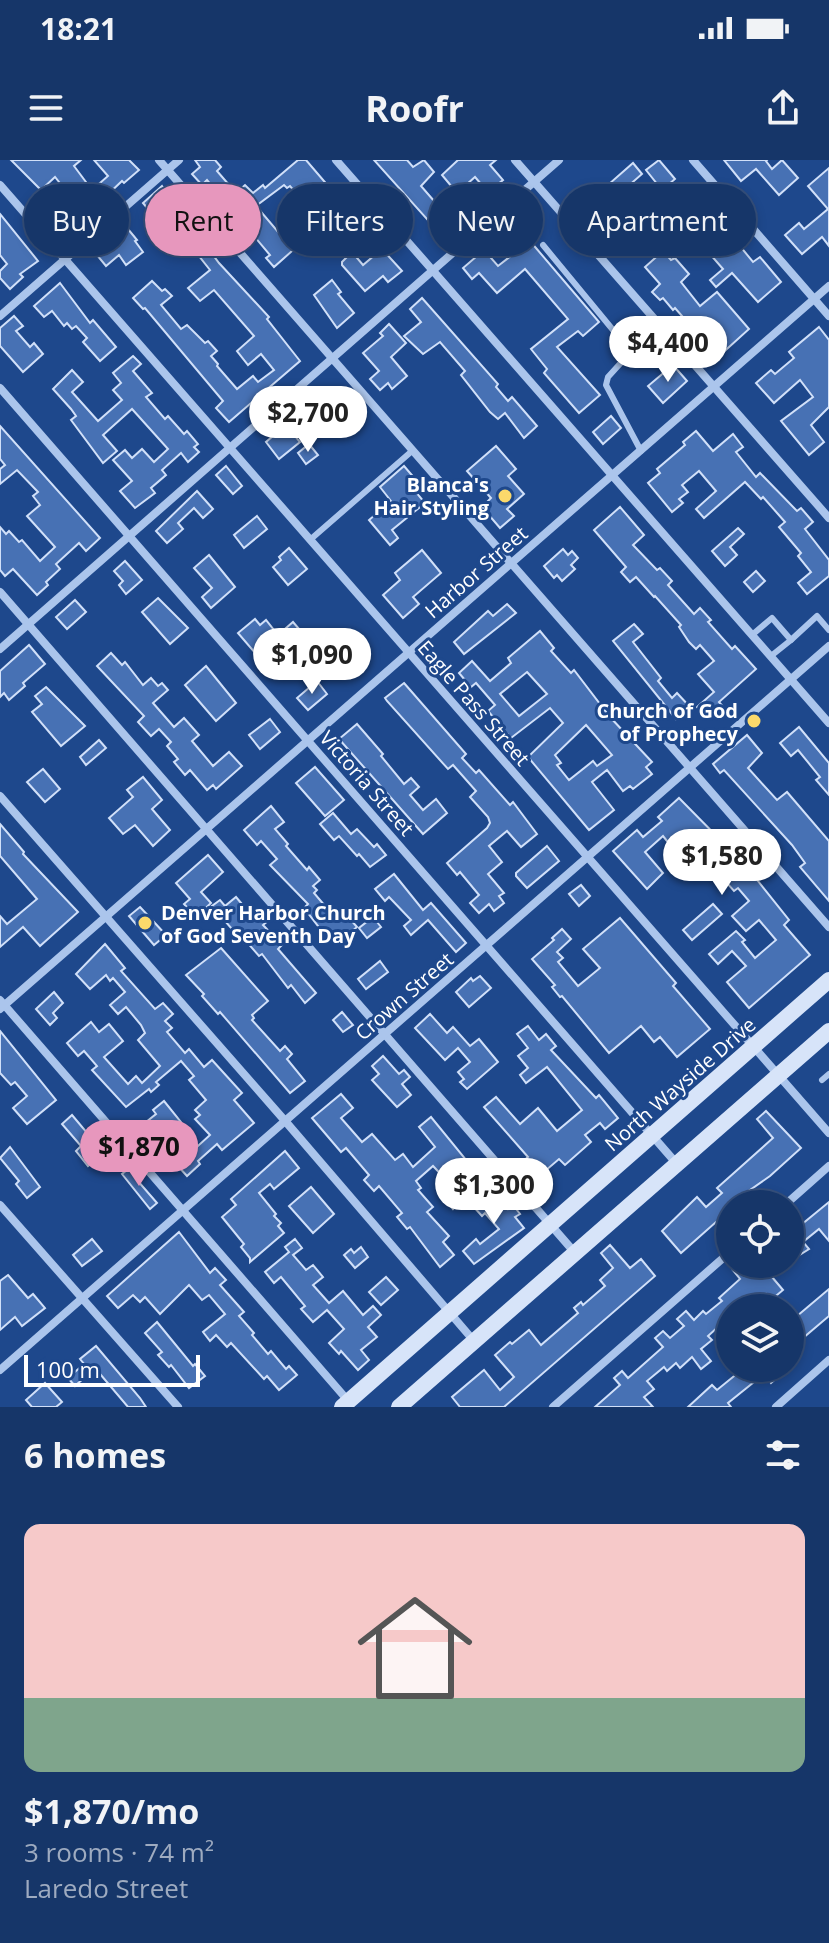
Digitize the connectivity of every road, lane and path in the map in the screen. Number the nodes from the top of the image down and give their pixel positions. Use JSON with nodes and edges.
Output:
{"nodes":[{"id":1,"x":159,"y":160,"type":"edge"},
{"id":2,"x":179,"y":160,"type":"edge"},
{"id":3,"x":336,"y":160,"type":"edge"},
{"id":4,"x":515,"y":160,"type":"edge"},
{"id":5,"x":559,"y":160,"type":"edge"},
{"id":6,"x":693,"y":160,"type":"edge"},
{"id":7,"x":168,"y":170,"type":"junction"},
{"id":8,"x":535,"y":182,"type":"junction"},
{"id":9,"x":0,"y":185,"type":"edge"},
{"id":10,"x":543,"y":245,"type":"dead end"},
{"id":11,"x":65,"y":260,"type":"junction"},
{"id":12,"x":432,"y":270,"type":"junction"},
{"id":13,"x":829,"y":286,"type":"edge"},
{"id":14,"x":814,"y":299,"type":"junction"},
{"id":15,"x":0,"y":316,"type":"edge"},
{"id":16,"x":829,"y":316,"type":"edge"},
{"id":17,"x":332,"y":359,"type":"junction"},
{"id":18,"x":714,"y":387,"type":"junction"},
{"id":19,"x":0,"y":388,"type":"edge"},
{"id":20,"x":231,"y":446,"type":"junction"},
{"id":21,"x":412,"y":451,"type":"junction"},
{"id":22,"x":641,"y":451,"type":"junction"},
{"id":23,"x":613,"y":475,"type":"junction"},
{"id":24,"x":829,"y":518,"type":"edge"},
{"id":25,"x":129,"y":535,"type":"junction"},
{"id":26,"x":311,"y":539,"type":"junction"},
{"id":27,"x":510,"y":563,"type":"junction"},
{"id":28,"x":0,"y":592,"type":"edge"},
{"id":29,"x":28,"y":624,"type":"junction"},
{"id":30,"x":829,"y":630,"type":"edge"},
{"id":31,"x":752,"y":635,"type":"junction"},
{"id":32,"x":791,"y":640,"type":"junction"},
{"id":33,"x":829,"y":646,"type":"edge"},
{"id":34,"x":0,"y":649,"type":"edge"},
{"id":35,"x":409,"y":653,"type":"junction"},
{"id":36,"x":771,"y":656,"type":"junction"},
{"id":37,"x":791,"y":679,"type":"junction"},
{"id":38,"x":829,"y":723,"type":"edge"},
{"id":39,"x":309,"y":741,"type":"junction"},
{"id":40,"x":689,"y":767,"type":"junction"},
{"id":41,"x":0,"y":796,"type":"edge"},
{"id":42,"x":207,"y":828,"type":"junction"},
{"id":43,"x":587,"y":856,"type":"junction"},
{"id":44,"x":106,"y":916,"type":"junction"},
{"id":45,"x":829,"y":927,"type":"edge"},
{"id":46,"x":487,"y":945,"type":"junction"},
{"id":47,"x":829,"y":980,"type":"edge"},
{"id":48,"x":1,"y":1004,"type":"edge"},
{"id":49,"x":386,"y":1033,"type":"junction"},
{"id":50,"x":828,"y":1034,"type":"edge"},
{"id":51,"x":754,"y":1046,"type":"junction"},
{"id":52,"x":829,"y":1074,"type":"edge"},
{"id":53,"x":778,"y":1076,"type":"junction"},
{"id":54,"x":822,"y":1080,"type":"dead end"},
{"id":55,"x":286,"y":1122,"type":"junction"},
{"id":56,"x":829,"y":1133,"type":"edge"},
{"id":57,"x":651,"y":1135,"type":"junction"},
{"id":58,"x":678,"y":1164,"type":"junction"},
{"id":59,"x":829,"y":1166,"type":"edge"},
{"id":60,"x":802,"y":1190,"type":"edge"},
{"id":61,"x":0,"y":1205,"type":"edge"},
{"id":62,"x":183,"y":1209,"type":"junction"},
{"id":63,"x":551,"y":1223,"type":"junction"},
{"id":64,"x":576,"y":1254,"type":"junction"},
{"id":65,"x":716,"y":1264,"type":"edge"},
{"id":66,"x":82,"y":1298,"type":"junction"},
{"id":67,"x":449,"y":1312,"type":"junction"},
{"id":68,"x":474,"y":1342,"type":"junction"},
{"id":69,"x":829,"y":1360,"type":"edge"},
{"id":70,"x":0,"y":1370,"type":"edge"},
{"id":71,"x":348,"y":1405,"type":"edge"},
{"id":72,"x":178,"y":1407,"type":"edge"},
{"id":73,"x":399,"y":1407,"type":"edge"},
{"id":74,"x":553,"y":1407,"type":"edge"},
{"id":75,"x":776,"y":1407,"type":"edge"}],
"edges":[{"from":1,"to":7,"type":"street"},
{"from":2,"to":7,"type":"street"},
{"from":3,"to":12,"type":"street"},
{"from":4,"to":8,"type":"street"},
{"from":5,"to":8,"type":"street"},
{"from":6,"to":14,"type":"street"},
{"from":7,"to":11,"type":"street"},
{"from":7,"to":17,"type":"street"},
{"from":8,"to":12,"type":"street"},
{"from":8,"to":18,"type":"street"},
{"from":9,"to":11,"type":"street","name":"Eagle Pass Street"},
{"from":10,"to":22,"type":"lane"},
{"from":11,"to":15,"type":"street"},
{"from":11,"to":20,"type":"street","name":"Eagle Pass Street"},
{"from":12,"to":17,"type":"street"},
{"from":12,"to":23,"type":"street"},
{"from":13,"to":14,"type":"street","name":"Harbor Street"},
{"from":14,"to":16,"type":"street"},
{"from":14,"to":18,"type":"street","name":"Harbor Street"},
{"from":17,"to":20,"type":"street"},
{"from":17,"to":21,"type":"street"},
{"from":18,"to":22,"type":"street","name":"Harbor Street"},
{"from":18,"to":24,"type":"street"},
{"from":19,"to":25,"type":"street","name":"Victoria Street"},
{"from":20,"to":25,"type":"street"},
{"from":20,"to":26,"type":"street","name":"Eagle Pass Street"},
{"from":21,"to":26,"type":"lane"},
{"from":21,"to":27,"type":"street"},
{"from":22,"to":23,"type":"street","name":"Harbor Street"},
{"from":23,"to":27,"type":"street","name":"Harbor Street"},
{"from":23,"to":31,"type":"street"},
{"from":25,"to":29,"type":"street"},
{"from":25,"to":39,"type":"street","name":"Victoria Street"},
{"from":26,"to":35,"type":"street","name":"Eagle Pass Street"},
{"from":27,"to":35,"type":"street","name":"Harbor Street"},
{"from":27,"to":40,"type":"street"},
{"from":28,"to":29,"type":"street"},
{"from":29,"to":34,"type":"street"},
{"from":29,"to":42,"type":"street"},
{"from":30,"to":32,"type":"lane"},
{"from":31,"to":32,"type":"lane"},
{"from":31,"to":36,"type":"street"},
{"from":32,"to":36,"type":"lane"},
{"from":33,"to":37,"type":"street","name":"Crown Street"},
{"from":35,"to":39,"type":"street","name":"Harbor Street"},
{"from":35,"to":43,"type":"street","name":"Eagle Pass Street"},
{"from":36,"to":37,"type":"street"},
{"from":37,"to":38,"type":"street"},
{"from":37,"to":40,"type":"street","name":"Crown Street"},
{"from":39,"to":42,"type":"street","name":"Harbor Street"},
{"from":39,"to":46,"type":"street","name":"Victoria Street"},
{"from":40,"to":43,"type":"street","name":"Crown Street"},
{"from":40,"to":45,"type":"street"},
{"from":41,"to":44,"type":"street"},
{"from":42,"to":44,"type":"street","name":"Harbor Street"},
{"from":42,"to":49,"type":"street"},
{"from":43,"to":46,"type":"street","name":"Crown Street"},
{"from":43,"to":51,"type":"street","name":"Eagle Pass Street"},
{"from":44,"to":48,"type":"street","name":"Harbor Street"},
{"from":44,"to":55,"type":"street"},
{"from":46,"to":49,"type":"street","name":"Crown Street"},
{"from":46,"to":57,"type":"street","name":"Victoria Street"},
{"from":47,"to":51,"type":"main road","name":"North Wayside Drive"},
{"from":48,"to":62,"type":"street"},
{"from":49,"to":55,"type":"street","name":"Crown Street"},
{"from":49,"to":63,"type":"street"},
{"from":50,"to":53,"type":"main road"},
{"from":51,"to":53,"type":"street","name":"Eagle Pass Street"},
{"from":51,"to":57,"type":"main road","name":"North Wayside Drive"},
{"from":52,"to":54,"type":"lane"},
{"from":53,"to":56,"type":"street","name":"Eagle Pass Street"},
{"from":53,"to":58,"type":"main road"},
{"from":55,"to":62,"type":"street","name":"Crown Street"},
{"from":55,"to":67,"type":"street"},
{"from":57,"to":58,"type":"street","name":"Victoria Street"},
{"from":57,"to":63,"type":"main road","name":"North Wayside Drive"},
{"from":58,"to":64,"type":"main road"},
{"from":59,"to":60,"type":"street"},
{"from":61,"to":66,"type":"street"},
{"from":62,"to":66,"type":"street","name":"Crown Street"},
{"from":62,"to":71,"type":"street"},
{"from":63,"to":64,"type":"street"},
{"from":63,"to":67,"type":"main road","name":"North Wayside Drive"},
{"from":64,"to":68,"type":"main road"},
{"from":65,"to":74,"type":"street"},
{"from":66,"to":70,"type":"street","name":"Crown Street"},
{"from":66,"to":72,"type":"street"},
{"from":67,"to":68,"type":"street"},
{"from":67,"to":71,"type":"main road","name":"North Wayside Drive"},
{"from":68,"to":73,"type":"main road"},
{"from":69,"to":75,"type":"street"}]}
